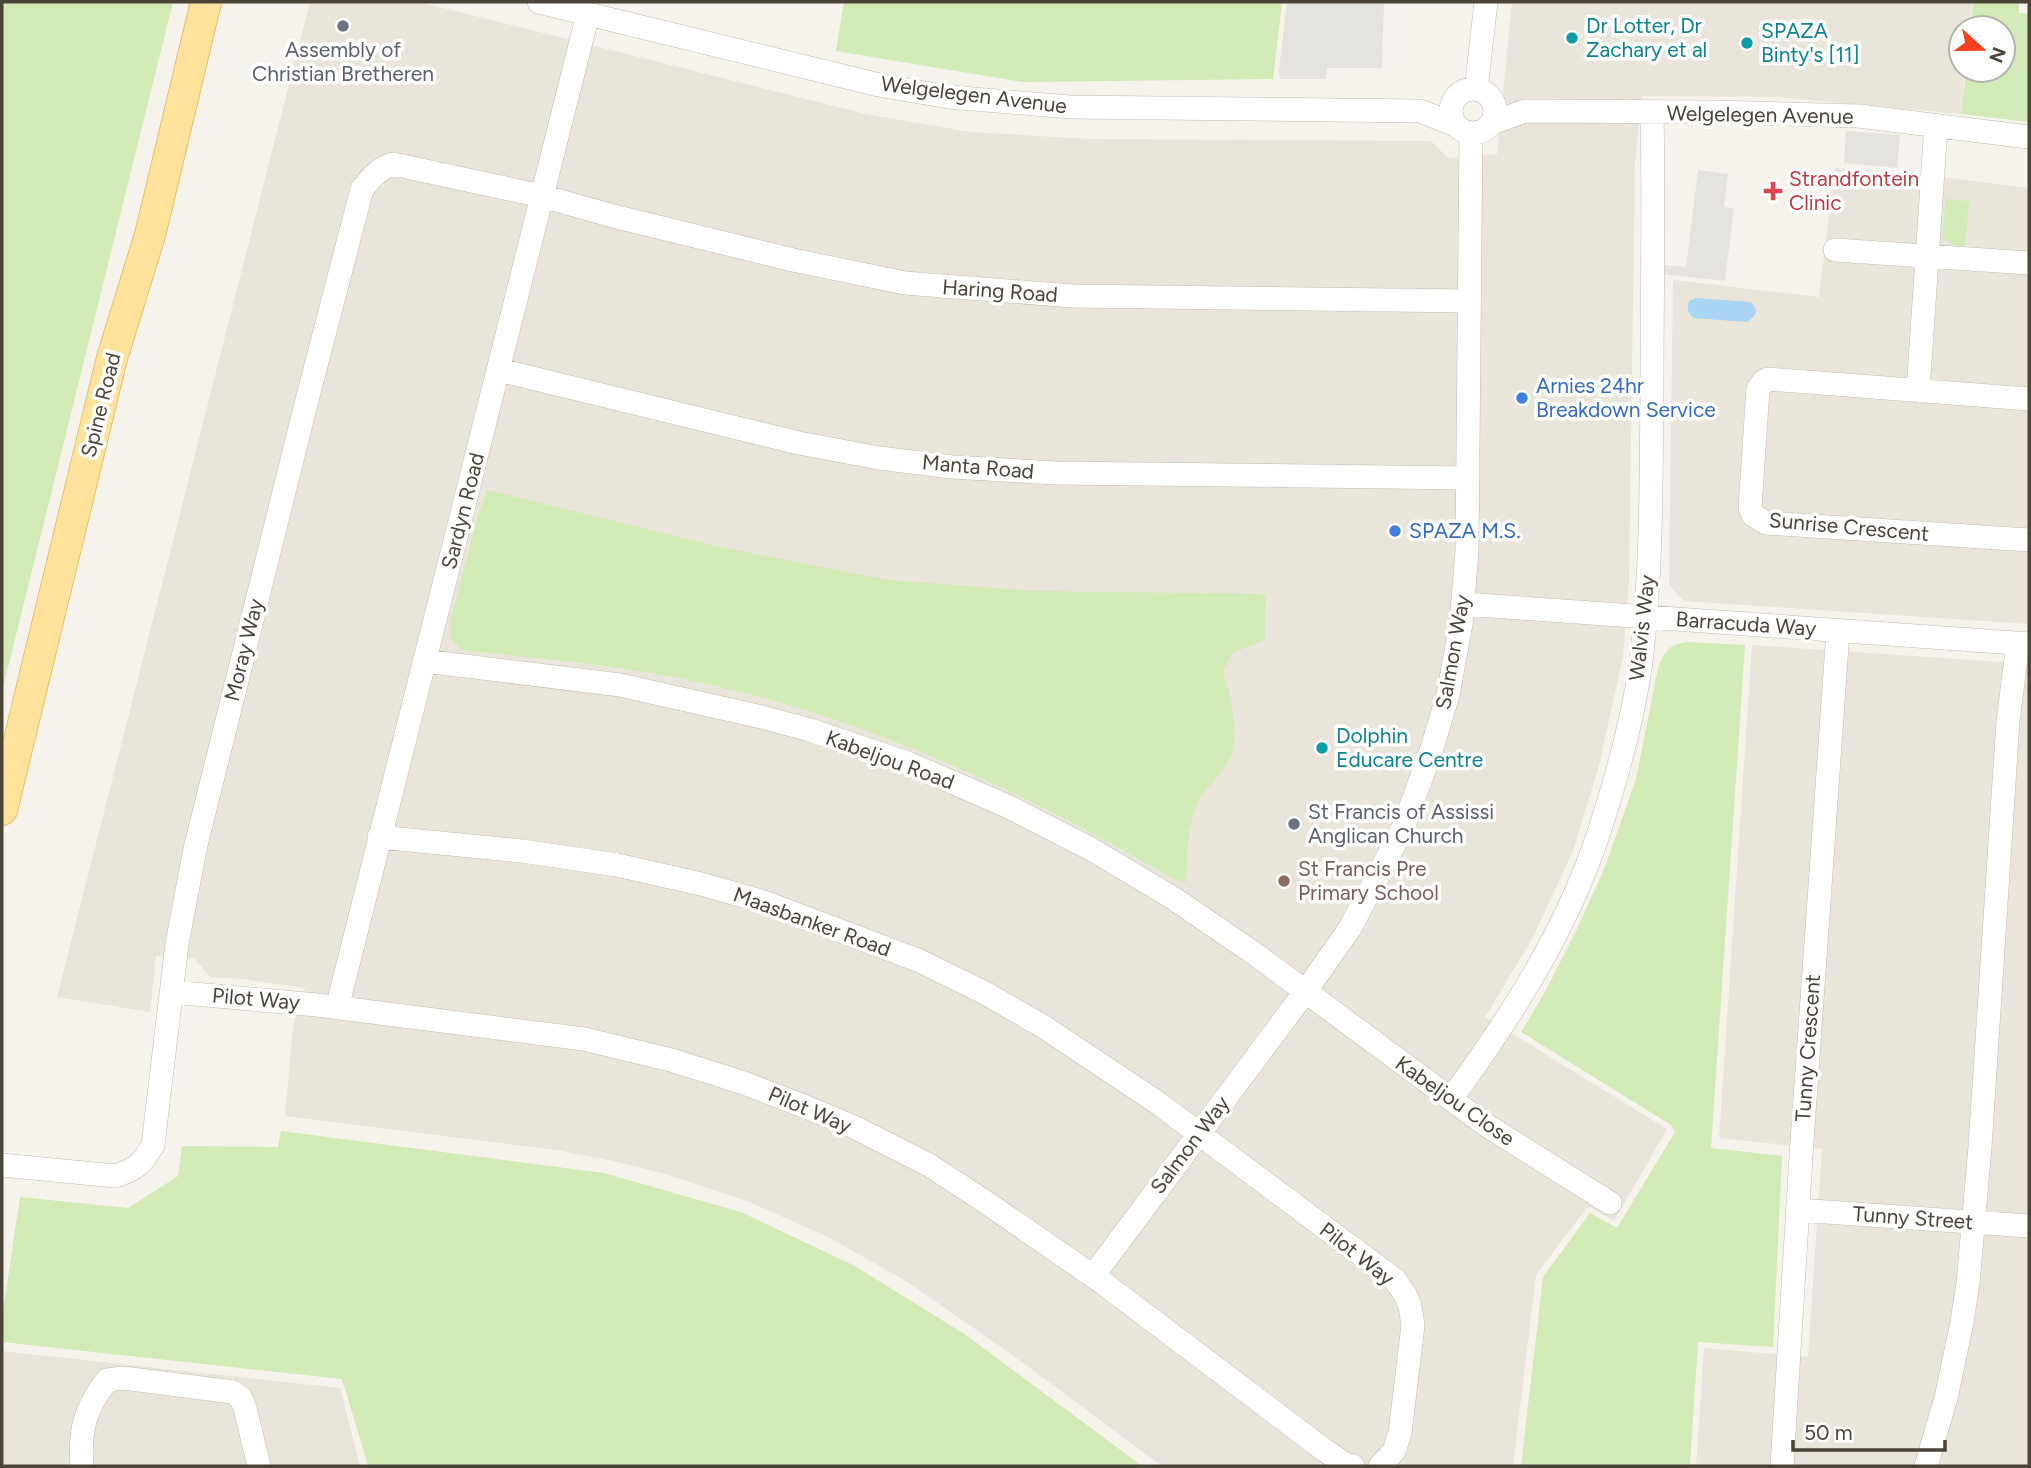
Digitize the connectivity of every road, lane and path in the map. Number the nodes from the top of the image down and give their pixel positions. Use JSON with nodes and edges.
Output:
{"nodes":[{"id":1,"x":206,"y":2,"type":"edge"},
{"id":2,"x":539,"y":2,"type":"edge"},
{"id":3,"x":1486,"y":2,"type":"edge"},
{"id":4,"x":588,"y":14,"type":"junction"},
{"id":5,"x":1474,"y":111,"type":"junction"},
{"id":6,"x":1652,"y":112,"type":"junction"},
{"id":7,"x":1936,"y":126,"type":"junction"},
{"id":8,"x":2029,"y":137,"type":"edge"},
{"id":9,"x":542,"y":196,"type":"junction"},
{"id":10,"x":1835,"y":250,"type":"dead end"},
{"id":11,"x":1927,"y":257,"type":"junction"},
{"id":12,"x":2029,"y":263,"type":"edge"},
{"id":13,"x":1469,"y":301,"type":"junction"},
{"id":14,"x":499,"y":370,"type":"junction"},
{"id":15,"x":1917,"y":391,"type":"junction"},
{"id":16,"x":2029,"y":399,"type":"edge"},
{"id":17,"x":1468,"y":478,"type":"junction"},
{"id":18,"x":2029,"y":540,"type":"edge"},
{"id":19,"x":1464,"y":604,"type":"junction"},
{"id":20,"x":1645,"y":618,"type":"junction"},
{"id":21,"x":1838,"y":631,"type":"junction"},
{"id":22,"x":2024,"y":643,"type":"edge"},
{"id":23,"x":424,"y":661,"type":"junction"},
{"id":24,"x":2,"y":810,"type":"edge"},
{"id":25,"x":379,"y":837,"type":"junction"},
{"id":26,"x":172,"y":992,"type":"junction"},
{"id":27,"x":1305,"y":992,"type":"junction"},
{"id":28,"x":337,"y":1007,"type":"junction"},
{"id":29,"x":1451,"y":1099,"type":"junction"},
{"id":30,"x":1198,"y":1133,"type":"junction"},
{"id":31,"x":2,"y":1166,"type":"edge"},
{"id":32,"x":1610,"y":1203,"type":"dead end"},
{"id":33,"x":1797,"y":1210,"type":"junction"},
{"id":34,"x":1973,"y":1222,"type":"junction"},
{"id":35,"x":2029,"y":1226,"type":"edge"},
{"id":36,"x":1093,"y":1276,"type":"junction"},
{"id":37,"x":82,"y":1466,"type":"edge"},
{"id":38,"x":259,"y":1466,"type":"edge"},
{"id":39,"x":1353,"y":1466,"type":"edge"},
{"id":40,"x":1382,"y":1466,"type":"edge"},
{"id":41,"x":1782,"y":1466,"type":"edge"},
{"id":42,"x":1926,"y":1466,"type":"edge"}],
"edges":[{"from":1,"to":24,"type":"main road","name":"Spine Road"},
{"from":2,"to":4,"type":"street","name":"Welgelegen Avenue"},
{"from":3,"to":5,"type":"street","name":"Salmon Way"},
{"from":4,"to":5,"type":"street","name":"Welgelegen Avenue"},
{"from":4,"to":9,"type":"street","name":"Sardyn Road"},
{"from":5,"to":6,"type":"street","name":"Welgelegen Avenue"},
{"from":5,"to":13,"type":"street","name":"Salmon Way"},
{"from":6,"to":7,"type":"street","name":"Welgelegen Avenue"},
{"from":6,"to":20,"type":"street","name":"Walvis Way"},
{"from":7,"to":8,"type":"street","name":"Welgelegen Avenue"},
{"from":7,"to":11,"type":"street"},
{"from":9,"to":13,"type":"street","name":"Haring Road"},
{"from":9,"to":14,"type":"street","name":"Sardyn Road"},
{"from":9,"to":26,"type":"street","name":"Moray Way"},
{"from":10,"to":11,"type":"street"},
{"from":11,"to":12,"type":"street"},
{"from":11,"to":15,"type":"street"},
{"from":13,"to":17,"type":"street","name":"Salmon Way"},
{"from":14,"to":17,"type":"street","name":"Manta Road"},
{"from":14,"to":23,"type":"street","name":"Sardyn Road"},
{"from":15,"to":16,"type":"street","name":"Sunrise Crescent"},
{"from":15,"to":18,"type":"street","name":"Sunrise Crescent"},
{"from":17,"to":19,"type":"street","name":"Salmon Way"},
{"from":19,"to":20,"type":"street","name":"Barracuda Way"},
{"from":19,"to":27,"type":"street","name":"Salmon Way"},
{"from":20,"to":21,"type":"street","name":"Barracuda Way"},
{"from":20,"to":29,"type":"street","name":"Walvis Way"},
{"from":21,"to":22,"type":"street","name":"Barracuda Way"},
{"from":21,"to":33,"type":"street","name":"Tunny Crescent"},
{"from":22,"to":34,"type":"street"},
{"from":23,"to":25,"type":"street","name":"Sardyn Road"},
{"from":23,"to":27,"type":"street","name":"Kabeljou Road"},
{"from":25,"to":28,"type":"street","name":"Sardyn Road"},
{"from":25,"to":30,"type":"street","name":"Maasbanker Road"},
{"from":26,"to":28,"type":"street","name":"Pilot Way"},
{"from":26,"to":31,"type":"street","name":"Moray Way"},
{"from":27,"to":29,"type":"street","name":"Kabeljou Close"},
{"from":27,"to":30,"type":"street","name":"Salmon Way"},
{"from":28,"to":36,"type":"street","name":"Pilot Way"},
{"from":29,"to":32,"type":"street","name":"Kabeljou Close"},
{"from":30,"to":36,"type":"street","name":"Salmon Way"},
{"from":30,"to":40,"type":"street","name":"Pilot Way"},
{"from":33,"to":34,"type":"street","name":"Tunny Street"},
{"from":33,"to":41,"type":"street","name":"Tunny Crescent"},
{"from":34,"to":35,"type":"street","name":"Tunny Street"},
{"from":34,"to":42,"type":"street"},
{"from":36,"to":39,"type":"street","name":"Pilot Way"},
{"from":37,"to":38,"type":"street"}]}
